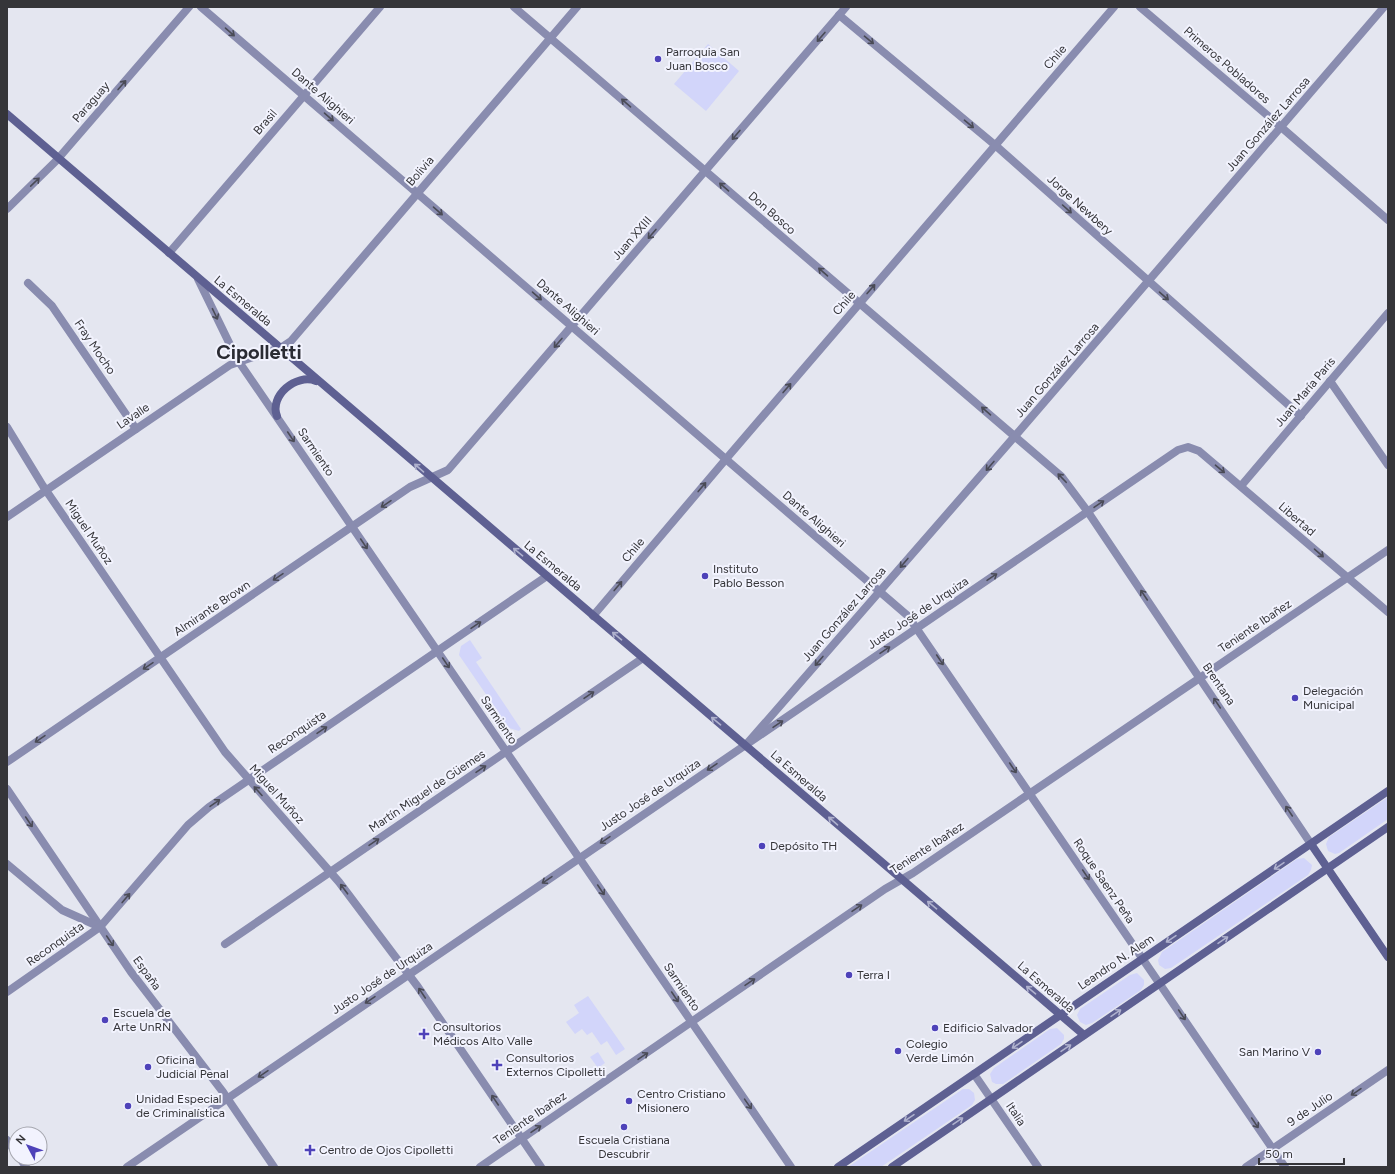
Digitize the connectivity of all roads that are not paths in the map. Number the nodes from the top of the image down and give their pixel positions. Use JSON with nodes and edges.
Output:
{"nodes":[{"id":1,"x":189,"y":7,"type":"edge"},
{"id":2,"x":201,"y":7,"type":"edge"},
{"id":3,"x":380,"y":7,"type":"edge"},
{"id":4,"x":514,"y":7,"type":"edge"},
{"id":5,"x":577,"y":7,"type":"edge"},
{"id":6,"x":846,"y":7,"type":"edge"},
{"id":7,"x":1114,"y":7,"type":"edge"},
{"id":8,"x":1140,"y":7,"type":"edge"},
{"id":9,"x":1384,"y":7,"type":"edge"},
{"id":10,"x":839,"y":15,"type":"junction"},
{"id":11,"x":550,"y":38,"type":"junction"},
{"id":12,"x":304,"y":96,"type":"junction"},
{"id":13,"x":7,"y":114,"type":"edge"},
{"id":14,"x":1281,"y":127,"type":"junction"},
{"id":15,"x":995,"y":145,"type":"junction"},
{"id":16,"x":59,"y":159,"type":"junction"},
{"id":17,"x":706,"y":171,"type":"junction"},
{"id":18,"x":418,"y":193,"type":"junction"},
{"id":19,"x":7,"y":209,"type":"edge"},
{"id":20,"x":1388,"y":220,"type":"edge"},
{"id":21,"x":169,"y":253,"type":"junction"},
{"id":22,"x":198,"y":279,"type":"junction"},
{"id":23,"x":1148,"y":282,"type":"junction"},
{"id":24,"x":28,"y":283,"type":"dead end"},
{"id":25,"x":860,"y":303,"type":"junction"},
{"id":26,"x":1388,"y":313,"type":"edge"},
{"id":27,"x":572,"y":327,"type":"junction"},
{"id":28,"x":279,"y":348,"type":"junction"},
{"id":29,"x":239,"y":361,"type":"junction"},
{"id":30,"x":1330,"y":381,"type":"junction"},
{"id":31,"x":320,"y":383,"type":"junction"},
{"id":32,"x":276,"y":416,"type":"junction"},
{"id":33,"x":1301,"y":416,"type":"junction"},
{"id":34,"x":7,"y":427,"type":"edge"},
{"id":35,"x":136,"y":429,"type":"junction"},
{"id":36,"x":1016,"y":436,"type":"junction"},
{"id":37,"x":1188,"y":447,"type":"joint"},
{"id":38,"x":726,"y":459,"type":"junction"},
{"id":39,"x":1388,"y":465,"type":"edge"},
{"id":40,"x":432,"y":478,"type":"junction"},
{"id":41,"x":1240,"y":486,"type":"junction"},
{"id":42,"x":46,"y":490,"type":"junction"},
{"id":43,"x":1088,"y":512,"type":"junction"},
{"id":44,"x":7,"y":517,"type":"edge"},
{"id":45,"x":352,"y":527,"type":"junction"},
{"id":46,"x":1388,"y":550,"type":"edge"},
{"id":47,"x":547,"y":576,"type":"junction"},
{"id":48,"x":1347,"y":578,"type":"junction"},
{"id":49,"x":879,"y":591,"type":"junction"},
{"id":50,"x":1388,"y":612,"type":"edge"},
{"id":51,"x":593,"y":616,"type":"junction"},
{"id":52,"x":918,"y":628,"type":"junction"},
{"id":53,"x":437,"y":651,"type":"junction"},
{"id":54,"x":161,"y":657,"type":"junction"},
{"id":55,"x":643,"y":658,"type":"junction"},
{"id":56,"x":1200,"y":678,"type":"junction"},
{"id":57,"x":745,"y":746,"type":"junction"},
{"id":58,"x":506,"y":752,"type":"junction"},
{"id":59,"x":7,"y":762,"type":"edge"},
{"id":60,"x":248,"y":780,"type":"junction"},
{"id":61,"x":7,"y":789,"type":"edge"},
{"id":62,"x":1388,"y":791,"type":"edge"},
{"id":63,"x":1030,"y":793,"type":"junction"},
{"id":64,"x":1388,"y":827,"type":"edge"},
{"id":65,"x":1311,"y":844,"type":"junction"},
{"id":66,"x":579,"y":858,"type":"junction"},
{"id":67,"x":7,"y":864,"type":"edge"},
{"id":68,"x":1328,"y":868,"type":"junction"},
{"id":69,"x":330,"y":872,"type":"junction"},
{"id":70,"x":901,"y":879,"type":"junction"},
{"id":71,"x":100,"y":927,"type":"junction"},
{"id":72,"x":225,"y":944,"type":"dead end"},
{"id":73,"x":1388,"y":957,"type":"edge"},
{"id":74,"x":1143,"y":959,"type":"junction"},
{"id":75,"x":408,"y":975,"type":"junction"},
{"id":76,"x":1160,"y":983,"type":"junction"},
{"id":77,"x":7,"y":992,"type":"edge"},
{"id":78,"x":1060,"y":1015,"type":"junction"},
{"id":79,"x":692,"y":1022,"type":"junction"},
{"id":80,"x":1084,"y":1035,"type":"junction"},
{"id":81,"x":1388,"y":1070,"type":"edge"},
{"id":82,"x":974,"y":1074,"type":"junction"},
{"id":83,"x":227,"y":1098,"type":"junction"},
{"id":84,"x":991,"y":1099,"type":"junction"},
{"id":85,"x":522,"y":1139,"type":"junction"},
{"id":86,"x":1272,"y":1149,"type":"junction"},
{"id":87,"x":127,"y":1167,"type":"edge"},
{"id":88,"x":274,"y":1167,"type":"edge"},
{"id":89,"x":480,"y":1167,"type":"edge"},
{"id":90,"x":541,"y":1167,"type":"edge"},
{"id":91,"x":791,"y":1167,"type":"edge"},
{"id":92,"x":838,"y":1167,"type":"edge"},
{"id":93,"x":892,"y":1167,"type":"edge"},
{"id":94,"x":1038,"y":1167,"type":"edge"},
{"id":95,"x":1246,"y":1167,"type":"edge"},
{"id":96,"x":1285,"y":1167,"type":"edge"}],
"edges":[{"from":16,"to":1,"type":"street","name":"Paraguay","one_way":true},
{"from":2,"to":12,"type":"street","name":"Dante Alighieri","one_way":true},
{"from":3,"to":12,"type":"street","name":"Brasil"},
{"from":4,"to":11,"type":"street","name":"Don Bosco"},
{"from":5,"to":11,"type":"street","name":"Bolivia"},
{"from":6,"to":10,"type":"street","name":"Juan XXIII"},
{"from":7,"to":15,"type":"street","name":"Chile"},
{"from":8,"to":14,"type":"street","name":"Primeros Pobladores"},
{"from":9,"to":14,"type":"street","name":"Juan González Larrosa"},
{"from":10,"to":15,"type":"street","name":"Jorge Newbery","one_way":true},
{"from":10,"to":17,"type":"street","name":"Juan XXIII","one_way":true},
{"from":17,"to":11,"type":"street","name":"Don Bosco","one_way":true},
{"from":11,"to":18,"type":"street","name":"Bolivia"},
{"from":12,"to":18,"type":"street","name":"Dante Alighieri","one_way":true},
{"from":12,"to":21,"type":"street","name":"Brasil"},
{"from":13,"to":16,"type":"main road","name":"La Esmeralda"},
{"from":14,"to":20,"type":"street","name":"Primeros Pobladores"},
{"from":14,"to":23,"type":"street","name":"Juan González Larrosa"},
{"from":15,"to":23,"type":"street","name":"Jorge Newbery","one_way":true},
{"from":25,"to":15,"type":"street","name":"Chile","one_way":true},
{"from":19,"to":16,"type":"street","name":"Paraguay","one_way":true},
{"from":16,"to":21,"type":"main road","name":"La Esmeralda"},
{"from":25,"to":17,"type":"street","name":"Don Bosco","one_way":true},
{"from":17,"to":27,"type":"street","name":"Juan XXIII","one_way":true},
{"from":18,"to":27,"type":"street","name":"Dante Alighieri","one_way":true},
{"from":18,"to":28,"type":"street","name":"Bolivia"},
{"from":21,"to":22,"type":"main road","name":"La Esmeralda"},
{"from":22,"to":28,"type":"main road","name":"La Esmeralda"},
{"from":22,"to":29,"type":"street","name":"Sarmiento","one_way":true},
{"from":23,"to":33,"type":"street","name":"Jorge Newbery","one_way":true},
{"from":23,"to":36,"type":"street","name":"Juan González Larrosa"},
{"from":24,"to":35,"type":"street","name":"Fray Mocho"},
{"from":36,"to":25,"type":"street","name":"Don Bosco","one_way":true},
{"from":38,"to":25,"type":"street","name":"Chile","one_way":true},
{"from":26,"to":30,"type":"street","name":"Juan María Paris"},
{"from":27,"to":38,"type":"street","name":"Dante Alighieri"},
{"from":27,"to":40,"type":"street","name":"Juan XXIII","one_way":true},
{"from":28,"to":29,"type":"street","name":"Lavalle"},
{"from":28,"to":31,"type":"main road","name":"La Esmeralda"},
{"from":29,"to":32,"type":"street","name":"Sarmiento"},
{"from":29,"to":35,"type":"street","name":"Lavalle"},
{"from":30,"to":33,"type":"street","name":"Juan María Paris"},
{"from":30,"to":39,"type":"street"},
{"from":31,"to":32,"type":"main road"},
{"from":40,"to":31,"type":"main road","name":"La Esmeralda","one_way":true},
{"from":32,"to":45,"type":"street","name":"Sarmiento","one_way":true},
{"from":33,"to":41,"type":"street","name":"Juan María Paris"},
{"from":34,"to":42,"type":"street","name":"Miguel Muñoz"},
{"from":35,"to":42,"type":"street","name":"Lavalle"},
{"from":43,"to":36,"type":"street","name":"Brentana","one_way":true},
{"from":36,"to":49,"type":"street","name":"Juan González Larrosa","one_way":true},
{"from":37,"to":41,"type":"street","name":"Libertad","one_way":true},
{"from":43,"to":37,"type":"street","name":"Justo José de Urquiza","one_way":true},
{"from":38,"to":49,"type":"street","name":"Dante Alighieri"},
{"from":51,"to":38,"type":"street","name":"Chile","one_way":true},
{"from":40,"to":45,"type":"street","name":"Almirante Brown","one_way":true},
{"from":47,"to":40,"type":"main road","name":"La Esmeralda","one_way":true},
{"from":41,"to":48,"type":"street","name":"Libertad","one_way":true},
{"from":42,"to":44,"type":"street","name":"Lavalle"},
{"from":42,"to":54,"type":"street","name":"Miguel Muñoz"},
{"from":52,"to":43,"type":"street","name":"Justo José de Urquiza","one_way":true},
{"from":56,"to":43,"type":"street","name":"Brentana","one_way":true},
{"from":45,"to":53,"type":"street","name":"Sarmiento","one_way":true},
{"from":45,"to":54,"type":"street","name":"Almirante Brown","one_way":true},
{"from":46,"to":48,"type":"street","name":"Teniente Ibañez"},
{"from":47,"to":51,"type":"main road","name":"La Esmeralda"},
{"from":53,"to":47,"type":"street","name":"Reconquista","one_way":true},
{"from":48,"to":50,"type":"street","name":"Libertad"},
{"from":48,"to":56,"type":"street","name":"Teniente Ibañez"},
{"from":49,"to":52,"type":"street","name":"Dante Alighieri"},
{"from":49,"to":57,"type":"street","name":"Juan González Larrosa","one_way":true},
{"from":55,"to":51,"type":"main road","name":"La Esmeralda","one_way":true},
{"from":57,"to":52,"type":"street","name":"Justo José de Urquiza","one_way":true},
{"from":52,"to":63,"type":"street","name":"Roque Saenz Peña","one_way":true},
{"from":53,"to":58,"type":"street","name":"Sarmiento","one_way":true},
{"from":60,"to":53,"type":"street","name":"Reconquista","one_way":true},
{"from":54,"to":59,"type":"street","name":"Almirante Brown","one_way":true},
{"from":54,"to":60,"type":"street","name":"Miguel Muñoz"},
{"from":57,"to":55,"type":"main road","name":"La Esmeralda","one_way":true},
{"from":58,"to":55,"type":"street","name":"Martín Miguel de Güemes","one_way":true},
{"from":56,"to":63,"type":"street","name":"Teniente Ibañez"},
{"from":65,"to":56,"type":"street","name":"Brentana","one_way":true},
{"from":57,"to":66,"type":"street","name":"Justo José de Urquiza","one_way":true},
{"from":70,"to":57,"type":"main road","name":"La Esmeralda","one_way":true},
{"from":58,"to":66,"type":"street","name":"Sarmiento"},
{"from":69,"to":58,"type":"street","name":"Martín Miguel de Güemes","one_way":true},
{"from":69,"to":60,"type":"street","name":"Miguel Muñoz","one_way":true},
{"from":71,"to":60,"type":"street","name":"Reconquista","one_way":true},
{"from":61,"to":71,"type":"street","name":"España","one_way":true},
{"from":62,"to":65,"type":"main road","name":"Leandro N. Alem"},
{"from":63,"to":70,"type":"street","name":"Teniente Ibañez"},
{"from":63,"to":74,"type":"street","name":"Roque Saenz Peña","one_way":true},
{"from":64,"to":68,"type":"main road"},
{"from":65,"to":68,"type":"main road","name":"Brentana"},
{"from":65,"to":74,"type":"main road","name":"Leandro N. Alem","one_way":true},
{"from":66,"to":75,"type":"street","name":"Justo José de Urquiza","one_way":true},
{"from":66,"to":79,"type":"street","name":"Sarmiento","one_way":true},
{"from":67,"to":71,"type":"street"},
{"from":68,"to":73,"type":"main road","name":"Brentana"},
{"from":76,"to":68,"type":"main road","one_way":true},
{"from":69,"to":72,"type":"street","name":"Martín Miguel de Güemes"},
{"from":75,"to":69,"type":"street","name":"Miguel Muñoz","one_way":true},
{"from":78,"to":70,"type":"main road","name":"La Esmeralda","one_way":true},
{"from":79,"to":70,"type":"street","name":"Teniente Ibañez","one_way":true},
{"from":71,"to":77,"type":"street","name":"Reconquista"},
{"from":71,"to":83,"type":"street","name":"España","one_way":true},
{"from":74,"to":76,"type":"street","name":"Roque Saenz Peña"},
{"from":74,"to":78,"type":"main road","name":"Leandro N. Alem"},
{"from":75,"to":83,"type":"street","name":"Justo José de Urquiza","one_way":true},
{"from":85,"to":75,"type":"street","name":"Miguel Muñoz","one_way":true},
{"from":80,"to":76,"type":"main road","one_way":true},
{"from":76,"to":86,"type":"street","name":"Roque Saenz Peña","one_way":true},
{"from":78,"to":80,"type":"main road","name":"La Esmeralda"},
{"from":78,"to":82,"type":"main road","name":"Leandro N. Alem","one_way":true},
{"from":85,"to":79,"type":"street","name":"Teniente Ibañez","one_way":true},
{"from":79,"to":91,"type":"street","name":"Sarmiento","one_way":true},
{"from":84,"to":80,"type":"main road","one_way":true},
{"from":81,"to":86,"type":"street","name":"9 de Julio","one_way":true},
{"from":82,"to":84,"type":"street","name":"Italia"},
{"from":82,"to":92,"type":"main road","name":"Leandro N. Alem","one_way":true},
{"from":83,"to":87,"type":"street","name":"Justo José de Urquiza"},
{"from":83,"to":88,"type":"street","name":"España"},
{"from":93,"to":84,"type":"main road","one_way":true},
{"from":84,"to":94,"type":"street","name":"Italia"},
{"from":85,"to":89,"type":"street","name":"Teniente Ibañez"},
{"from":85,"to":90,"type":"street","name":"Miguel Muñoz"},
{"from":86,"to":95,"type":"street","name":"9 de Julio"},
{"from":86,"to":96,"type":"street","name":"Roque Saenz Peña"}]}
